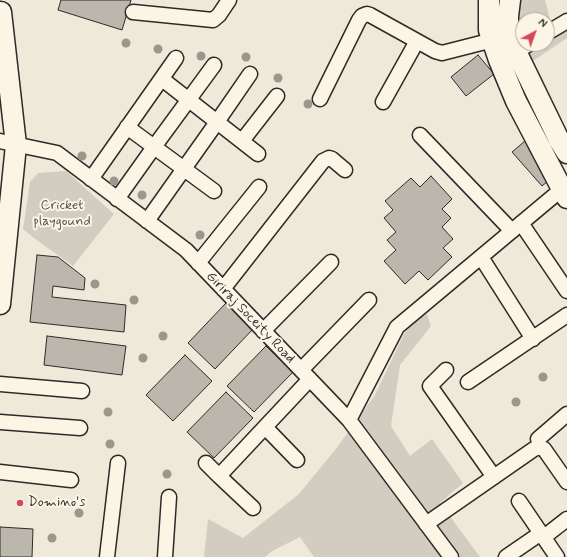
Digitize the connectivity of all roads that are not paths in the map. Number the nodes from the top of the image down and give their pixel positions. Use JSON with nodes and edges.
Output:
{"nodes":[{"id":1,"x":229,"y":0,"type":"edge"},
{"id":2,"x":489,"y":0,"type":"edge"},
{"id":3,"x":510,"y":0,"type":"edge"},
{"id":4,"x":2,"y":8,"type":"edge"},
{"id":5,"x":133,"y":12,"type":"dead end"},
{"id":6,"x":567,"y":21,"type":"edge"},
{"id":7,"x":555,"y":28,"type":"edge"},
{"id":8,"x":492,"y":40,"type":"junction"},
{"id":9,"x":417,"y":41,"type":"junction"},
{"id":10,"x":515,"y":43,"type":"edge"},
{"id":11,"x":525,"y":52,"type":"edge"},
{"id":12,"x":176,"y":58,"type":"dead end"},
{"id":13,"x":214,"y":65,"type":"dead end"},
{"id":14,"x":250,"y":74,"type":"dead end"},
{"id":15,"x":162,"y":79,"type":"junction"},
{"id":16,"x":277,"y":96,"type":"dead end"},
{"id":17,"x":320,"y":99,"type":"dead end"},
{"id":18,"x":189,"y":100,"type":"junction"},
{"id":19,"x":383,"y":102,"type":"dead end"},
{"id":20,"x":217,"y":122,"type":"junction"},
{"id":21,"x":127,"y":127,"type":"junction"},
{"id":22,"x":420,"y":135,"type":"dead end"},
{"id":23,"x":242,"y":142,"type":"junction"},
{"id":24,"x":564,"y":142,"type":"edge"},
{"id":25,"x":8,"y":143,"type":"edge"},
{"id":26,"x":154,"y":146,"type":"junction"},
{"id":27,"x":542,"y":151,"type":"junction"},
{"id":28,"x":258,"y":154,"type":"dead end"},
{"id":29,"x":184,"y":169,"type":"junction"},
{"id":30,"x":345,"y":170,"type":"dead end"},
{"id":31,"x":90,"y":179,"type":"junction"},
{"id":32,"x":259,"y":187,"type":"dead end"},
{"id":33,"x":214,"y":191,"type":"dead end"},
{"id":34,"x":565,"y":191,"type":"edge"},
{"id":35,"x":117,"y":199,"type":"junction"},
{"id":36,"x":147,"y":221,"type":"junction"},
{"id":37,"x":516,"y":227,"type":"junction"},
{"id":38,"x":481,"y":257,"type":"junction"},
{"id":39,"x":331,"y":262,"type":"dead end"},
{"id":40,"x":198,"y":263,"type":"junction"},
{"id":41,"x":222,"y":289,"type":"junction"},
{"id":42,"x":567,"y":291,"type":"edge"},
{"id":43,"x":369,"y":300,"type":"dead end"},
{"id":44,"x":0,"y":304,"type":"edge"},
{"id":45,"x":567,"y":316,"type":"edge"},
{"id":46,"x":263,"y":331,"type":"junction"},
{"id":47,"x":533,"y":339,"type":"junction"},
{"id":48,"x":446,"y":370,"type":"dead end"},
{"id":49,"x":305,"y":375,"type":"junction"},
{"id":50,"x":468,"y":382,"type":"dead end"},
{"id":51,"x":0,"y":384,"type":"edge"},
{"id":52,"x":82,"y":391,"type":"dead end"},
{"id":53,"x":567,"y":414,"type":"edge"},
{"id":54,"x":349,"y":420,"type":"junction"},
{"id":55,"x":0,"y":422,"type":"edge"},
{"id":56,"x":80,"y":428,"type":"dead end"},
{"id":57,"x":264,"y":428,"type":"junction"},
{"id":58,"x":538,"y":439,"type":"dead end"},
{"id":59,"x":297,"y":460,"type":"dead end"},
{"id":60,"x":118,"y":463,"type":"dead end"},
{"id":61,"x":206,"y":463,"type":"dead end"},
{"id":62,"x":0,"y":472,"type":"edge"},
{"id":63,"x":219,"y":476,"type":"junction"},
{"id":64,"x":494,"y":477,"type":"junction"},
{"id":65,"x":71,"y":480,"type":"dead end"},
{"id":66,"x":567,"y":482,"type":"edge"},
{"id":67,"x":169,"y":497,"type":"dead end"},
{"id":68,"x":519,"y":501,"type":"dead end"},
{"id":69,"x":253,"y":508,"type":"dead end"},
{"id":70,"x":567,"y":519,"type":"edge"},
{"id":71,"x":426,"y":524,"type":"junction"},
{"id":72,"x":542,"y":535,"type":"junction"},
{"id":73,"x":107,"y":557,"type":"edge"},
{"id":74,"x":165,"y":557,"type":"edge"},
{"id":75,"x":450,"y":557,"type":"edge"},
{"id":76,"x":506,"y":557,"type":"edge"},
{"id":77,"x":557,"y":557,"type":"edge"}],
"edges":[{"from":1,"to":5,"type":"street"},
{"from":2,"to":8,"type":"street"},
{"from":3,"to":10,"type":"street"},
{"from":4,"to":25,"type":"street"},
{"from":6,"to":7,"type":"street"},
{"from":8,"to":9,"type":"street"},
{"from":8,"to":27,"type":"street"},
{"from":9,"to":17,"type":"street"},
{"from":9,"to":19,"type":"street"},
{"from":11,"to":24,"type":"street"},
{"from":12,"to":15,"type":"street"},
{"from":13,"to":18,"type":"street"},
{"from":14,"to":20,"type":"street"},
{"from":15,"to":18,"type":"street"},
{"from":15,"to":21,"type":"street"},
{"from":16,"to":23,"type":"street"},
{"from":18,"to":20,"type":"street"},
{"from":18,"to":26,"type":"street"},
{"from":20,"to":23,"type":"street"},
{"from":20,"to":29,"type":"street"},
{"from":21,"to":26,"type":"street"},
{"from":21,"to":31,"type":"street"},
{"from":22,"to":37,"type":"street"},
{"from":23,"to":28,"type":"street"},
{"from":24,"to":27,"type":"street"},
{"from":25,"to":31,"type":"street","name":"Giriraj Soceity Road"},
{"from":25,"to":44,"type":"street"},
{"from":26,"to":29,"type":"street"},
{"from":26,"to":35,"type":"street"},
{"from":27,"to":34,"type":"street"},
{"from":29,"to":33,"type":"street"},
{"from":29,"to":36,"type":"street"},
{"from":30,"to":41,"type":"street"},
{"from":31,"to":35,"type":"street","name":"Giriraj Soceity Road"},
{"from":32,"to":40,"type":"street"},
{"from":34,"to":37,"type":"street"},
{"from":35,"to":36,"type":"street","name":"Giriraj Soceity Road"},
{"from":36,"to":40,"type":"street","name":"Giriraj Soceity Road"},
{"from":37,"to":38,"type":"street"},
{"from":37,"to":42,"type":"street"},
{"from":38,"to":47,"type":"street"},
{"from":38,"to":54,"type":"street"},
{"from":39,"to":46,"type":"street"},
{"from":40,"to":41,"type":"street","name":"Giriraj Soceity Road"},
{"from":41,"to":46,"type":"street","name":"Giriraj Soceity Road"},
{"from":43,"to":49,"type":"street"},
{"from":45,"to":47,"type":"street"},
{"from":46,"to":49,"type":"street","name":"Giriraj Soceity Road"},
{"from":47,"to":50,"type":"street"},
{"from":48,"to":64,"type":"street"},
{"from":49,"to":54,"type":"street","name":"Giriraj Soceity Road"},
{"from":49,"to":57,"type":"street"},
{"from":51,"to":52,"type":"street"},
{"from":53,"to":58,"type":"street"},
{"from":54,"to":71,"type":"street","name":"Giriraj Soceity Road"},
{"from":55,"to":56,"type":"street"},
{"from":57,"to":59,"type":"street"},
{"from":57,"to":63,"type":"street"},
{"from":60,"to":73,"type":"street"},
{"from":61,"to":63,"type":"street"},
{"from":62,"to":65,"type":"street"},
{"from":63,"to":69,"type":"street"},
{"from":64,"to":66,"type":"street"},
{"from":64,"to":71,"type":"street"},
{"from":67,"to":74,"type":"street"},
{"from":68,"to":72,"type":"street"},
{"from":70,"to":72,"type":"street"},
{"from":71,"to":75,"type":"street","name":"Giriraj Soceity Road"},
{"from":72,"to":76,"type":"street"},
{"from":72,"to":77,"type":"street"}]}
